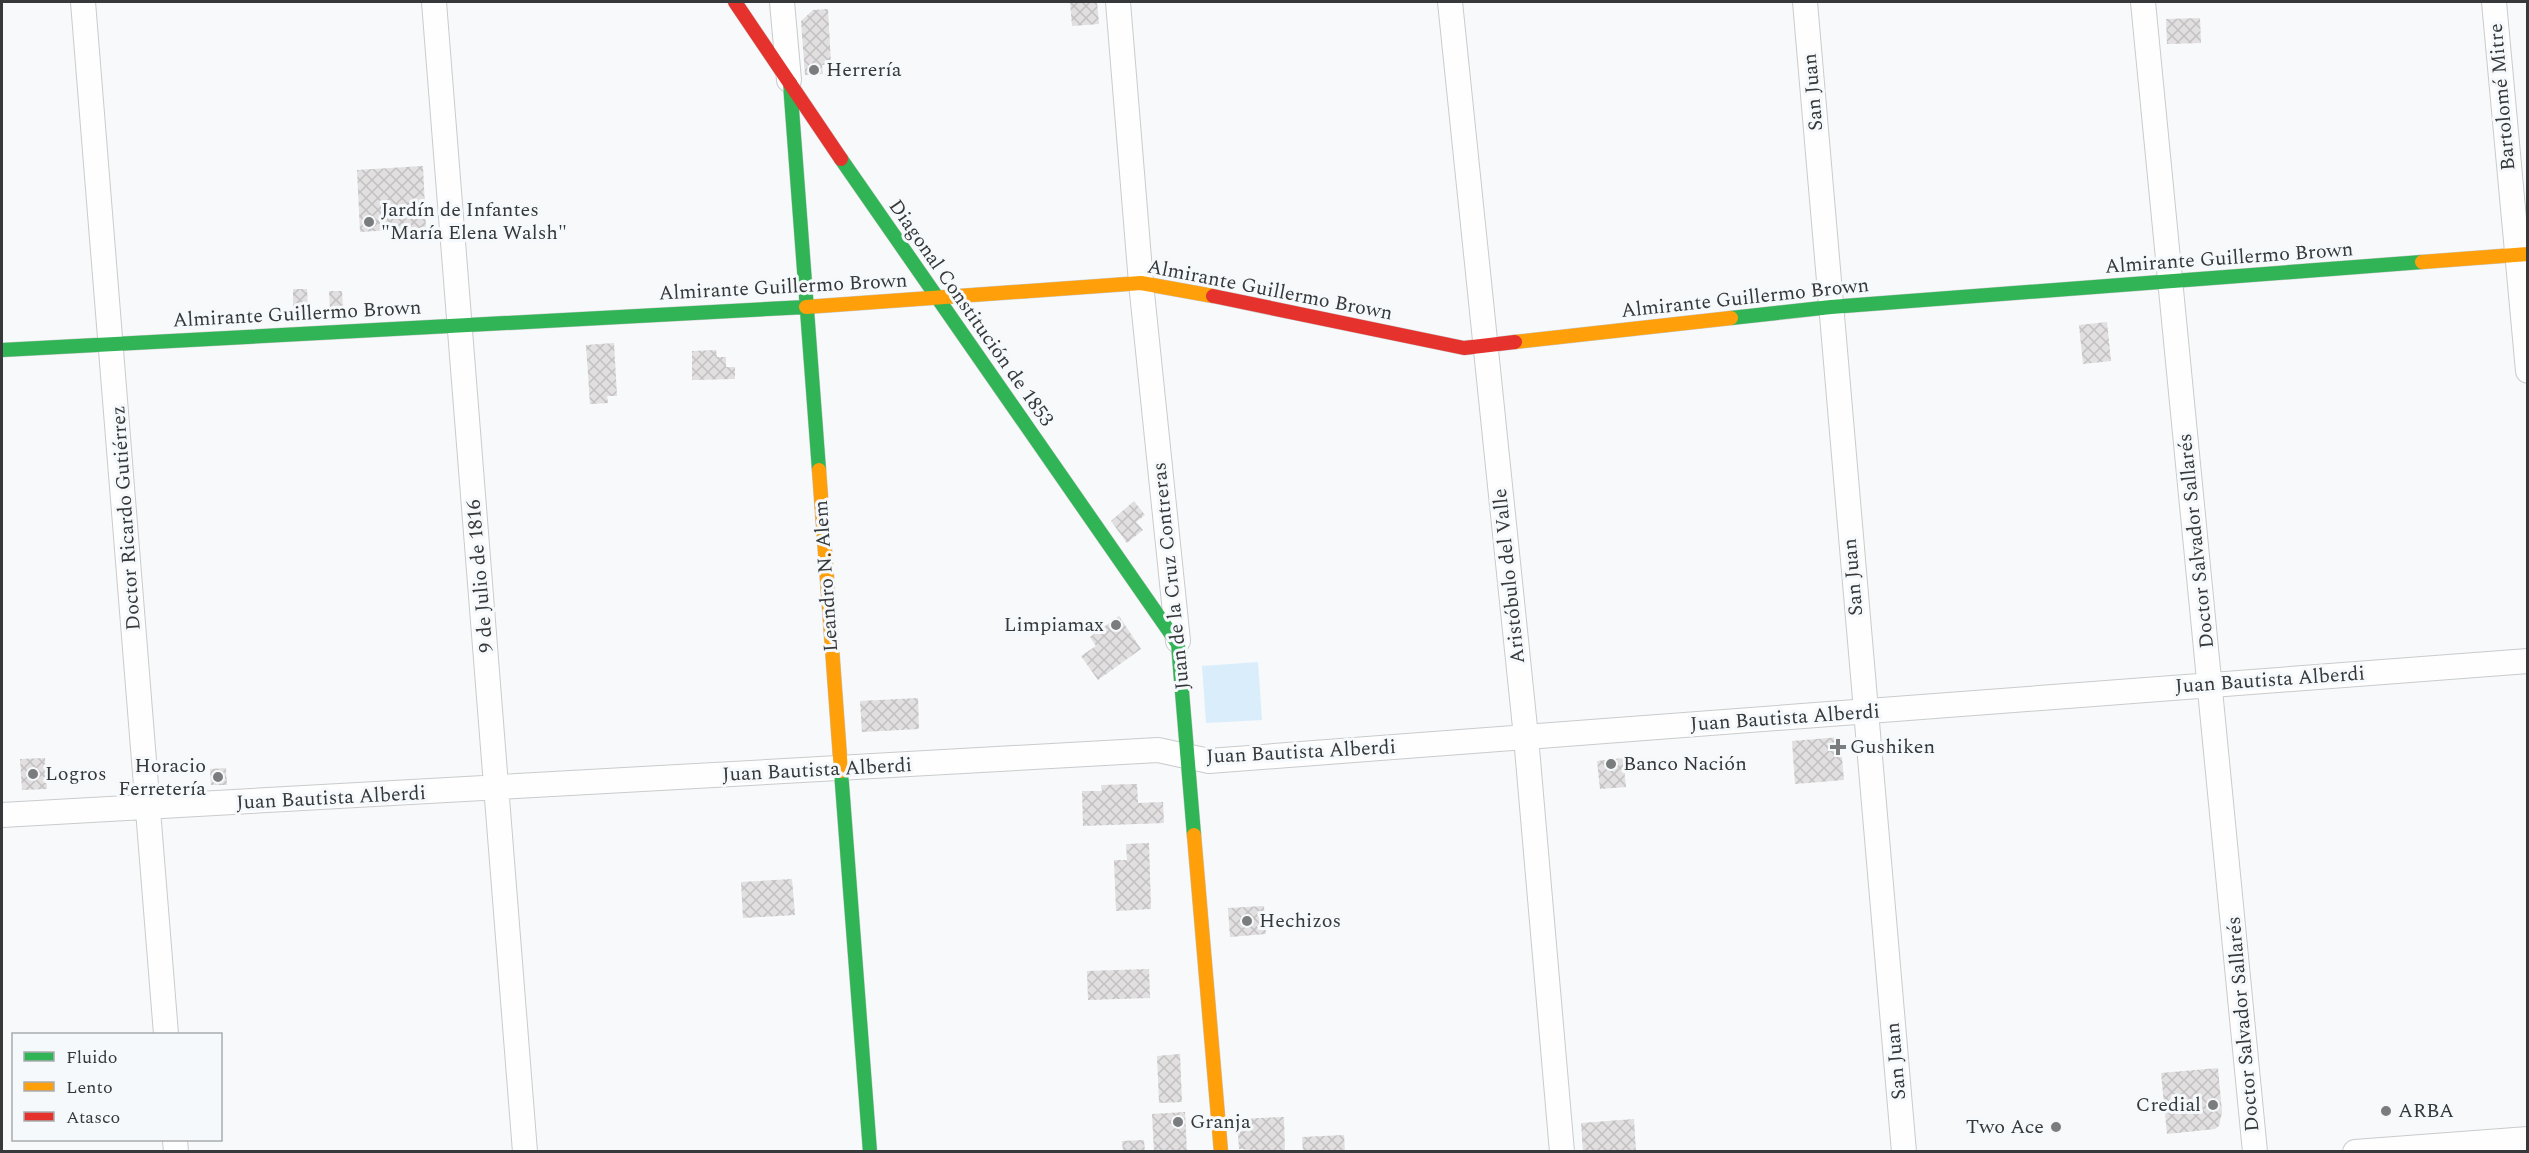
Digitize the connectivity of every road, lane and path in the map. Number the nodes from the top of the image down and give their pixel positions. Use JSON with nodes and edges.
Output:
{"nodes":[{"id":1,"x":83,"y":2,"type":"edge"},
{"id":2,"x":434,"y":2,"type":"edge"},
{"id":3,"x":735,"y":2,"type":"edge"},
{"id":4,"x":782,"y":2,"type":"edge"},
{"id":5,"x":1118,"y":2,"type":"edge"},
{"id":6,"x":1450,"y":2,"type":"edge"},
{"id":7,"x":1805,"y":2,"type":"edge"},
{"id":8,"x":2143,"y":2,"type":"edge"},
{"id":9,"x":2493,"y":2,"type":"edge"},
{"id":10,"x":789,"y":81,"type":"junction"},
{"id":11,"x":2522,"y":254,"type":"edge"},
{"id":12,"x":2169,"y":282,"type":"junction"},
{"id":13,"x":1141,"y":283,"type":"junction"},
{"id":14,"x":935,"y":297,"type":"junction"},
{"id":15,"x":806,"y":307,"type":"junction"},
{"id":16,"x":1831,"y":307,"type":"junction"},
{"id":17,"x":460,"y":325,"type":"junction"},
{"id":18,"x":112,"y":344,"type":"junction"},
{"id":19,"x":1486,"y":346,"type":"junction"},
{"id":20,"x":2,"y":350,"type":"edge"},
{"id":21,"x":2528,"y":371,"type":"edge"},
{"id":22,"x":1178,"y":644,"type":"junction"},
{"id":23,"x":2528,"y":661,"type":"edge"},
{"id":24,"x":2210,"y":683,"type":"junction"},
{"id":25,"x":1864,"y":712,"type":"junction"},
{"id":26,"x":1526,"y":737,"type":"junction"},
{"id":27,"x":1188,"y":757,"type":"junction"},
{"id":28,"x":841,"y":769,"type":"junction"},
{"id":29,"x":497,"y":789,"type":"junction"},
{"id":30,"x":148,"y":807,"type":"junction"},
{"id":31,"x":2,"y":815,"type":"edge"},
{"id":32,"x":166,"y":1033,"type":"edge"},
{"id":33,"x":2528,"y":1139,"type":"edge"},
{"id":34,"x":525,"y":1152,"type":"edge"},
{"id":35,"x":870,"y":1152,"type":"edge"},
{"id":36,"x":1221,"y":1152,"type":"edge"},
{"id":37,"x":1562,"y":1152,"type":"edge"},
{"id":38,"x":1904,"y":1152,"type":"edge"},
{"id":39,"x":2255,"y":1152,"type":"edge"},
{"id":40,"x":2355,"y":1152,"type":"edge"}],
"edges":[{"from":1,"to":18,"type":"street","name":"Doctor Ricardo Gutiérrez"},
{"from":2,"to":17,"type":"street","name":"9 de Julio de 1816"},
{"from":3,"to":10,"type":"street","name":"Diagonal Constitución de 1853"},
{"from":4,"to":10,"type":"street","name":"Leandro N. Alem"},
{"from":5,"to":13,"type":"street","name":"Juan de la Cruz Contreras"},
{"from":6,"to":19,"type":"street","name":"Aristóbulo del Valle"},
{"from":7,"to":16,"type":"street","name":"San Juan"},
{"from":8,"to":12,"type":"street","name":"Doctor Salvador Sallarés"},
{"from":9,"to":11,"type":"street","name":"Bartolomé Mitre"},
{"from":10,"to":14,"type":"street","name":"Diagonal Constitución de 1853"},
{"from":10,"to":15,"type":"street","name":"Leandro N. Alem"},
{"from":11,"to":12,"type":"street","name":"Almirante Guillermo Brown"},
{"from":11,"to":21,"type":"street","name":"Bartolomé Mitre"},
{"from":12,"to":16,"type":"street","name":"Almirante Guillermo Brown"},
{"from":12,"to":24,"type":"street","name":"Doctor Salvador Sallarés"},
{"from":13,"to":14,"type":"street","name":"Almirante Guillermo Brown"},
{"from":13,"to":19,"type":"street","name":"Almirante Guillermo Brown"},
{"from":13,"to":22,"type":"street","name":"Juan de la Cruz Contreras"},
{"from":14,"to":15,"type":"street","name":"Almirante Guillermo Brown"},
{"from":14,"to":22,"type":"street","name":"Diagonal Constitución de 1853"},
{"from":15,"to":17,"type":"street","name":"Almirante Guillermo Brown"},
{"from":15,"to":28,"type":"street","name":"Leandro N. Alem"},
{"from":16,"to":19,"type":"street","name":"Almirante Guillermo Brown"},
{"from":16,"to":25,"type":"street","name":"San Juan"},
{"from":17,"to":18,"type":"street","name":"Almirante Guillermo Brown"},
{"from":17,"to":29,"type":"street","name":"9 de Julio de 1816"},
{"from":18,"to":20,"type":"street","name":"Almirante Guillermo Brown"},
{"from":18,"to":30,"type":"street","name":"Doctor Ricardo Gutiérrez"},
{"from":19,"to":26,"type":"street","name":"Aristóbulo del Valle"},
{"from":22,"to":27,"type":"street","name":"Juan de la Cruz Contreras"},
{"from":23,"to":24,"type":"street","name":"Juan Bautista Alberdi"},
{"from":24,"to":25,"type":"street","name":"Juan Bautista Alberdi"},
{"from":24,"to":39,"type":"street","name":"Doctor Salvador Sallarés"},
{"from":25,"to":26,"type":"street","name":"Juan Bautista Alberdi"},
{"from":25,"to":38,"type":"street","name":"San Juan"},
{"from":26,"to":27,"type":"street","name":"Juan Bautista Alberdi"},
{"from":26,"to":37,"type":"street","name":"Aristóbulo del Valle"},
{"from":27,"to":28,"type":"street","name":"Juan Bautista Alberdi"},
{"from":27,"to":36,"type":"street","name":"Juan de la Cruz Contreras"},
{"from":28,"to":29,"type":"street","name":"Juan Bautista Alberdi"},
{"from":28,"to":35,"type":"street","name":"Leandro N. Alem"},
{"from":29,"to":30,"type":"street","name":"Juan Bautista Alberdi"},
{"from":29,"to":34,"type":"street","name":"9 de Julio de 1816"},
{"from":30,"to":31,"type":"street","name":"Juan Bautista Alberdi"},
{"from":30,"to":32,"type":"street","name":"Doctor Ricardo Gutiérrez"},
{"from":33,"to":40,"type":"street"}]}
